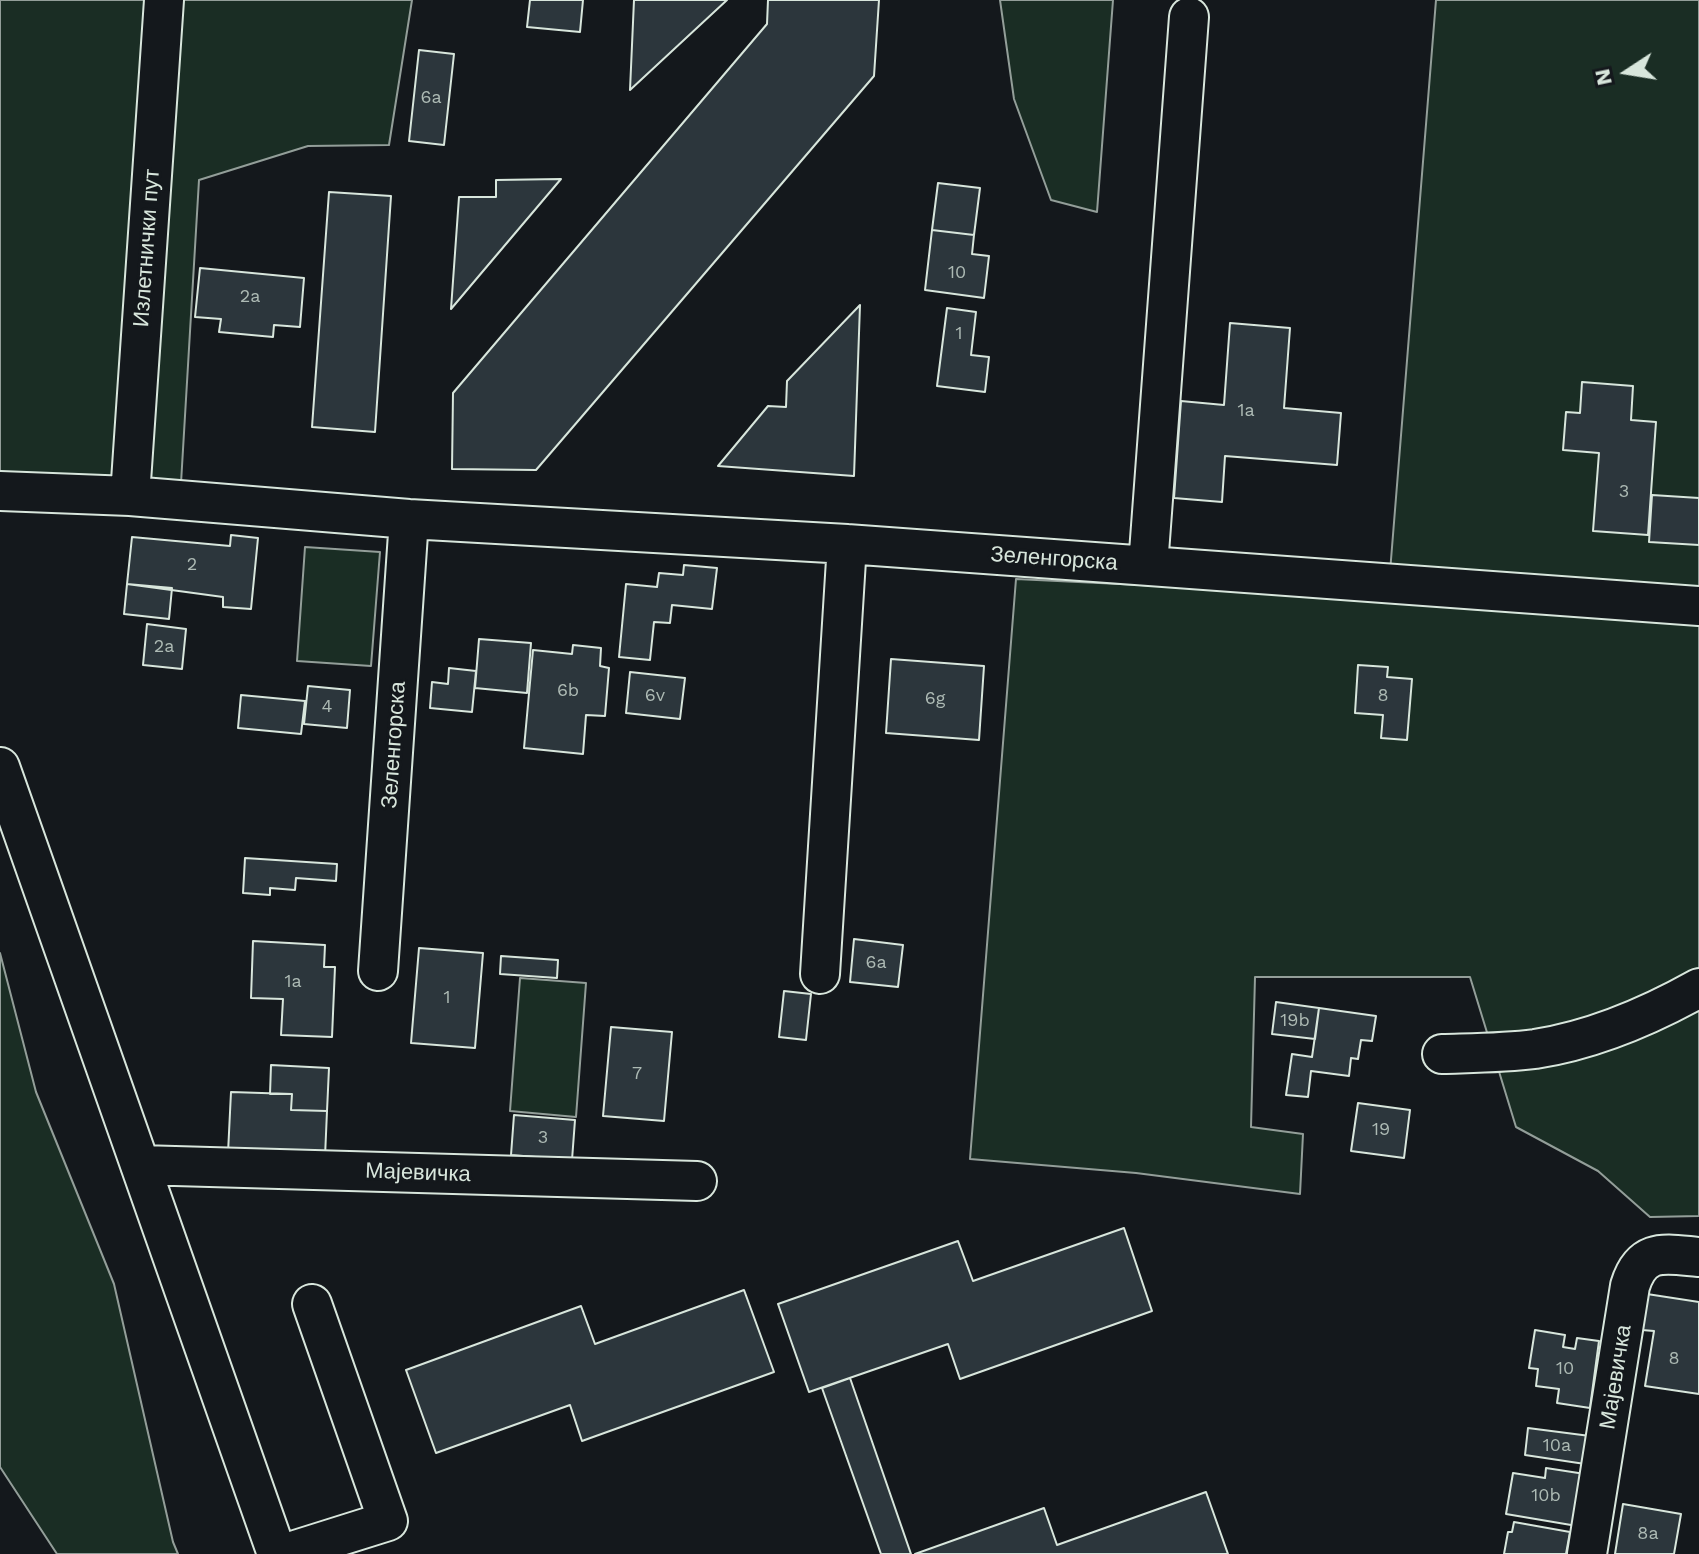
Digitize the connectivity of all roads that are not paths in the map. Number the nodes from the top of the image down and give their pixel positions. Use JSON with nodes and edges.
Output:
{"nodes":[{"id":1,"x":164,"y":0,"type":"edge"},
{"id":2,"x":1189,"y":17,"type":"dead end"},
{"id":3,"x":0,"y":491,"type":"edge"},
{"id":4,"x":130,"y":496,"type":"junction"},
{"id":5,"x":409,"y":519,"type":"junction"},
{"id":6,"x":847,"y":544,"type":"junction"},
{"id":7,"x":1148,"y":566,"type":"junction"},
{"id":8,"x":1699,"y":606,"type":"edge"},
{"id":9,"x":0,"y":767,"type":"edge"},
{"id":10,"x":378,"y":971,"type":"dead end"},
{"id":11,"x":820,"y":974,"type":"dead end"},
{"id":12,"x":1699,"y":988,"type":"edge"},
{"id":13,"x":1442,"y":1054,"type":"dead end"},
{"id":14,"x":140,"y":1165,"type":"junction"},
{"id":15,"x":697,"y":1181,"type":"dead end"},
{"id":16,"x":1699,"y":1257,"type":"edge"},
{"id":17,"x":312,"y":1304,"type":"dead end"},
{"id":18,"x":280,"y":1554,"type":"edge"},
{"id":19,"x":1587,"y":1554,"type":"edge"}],
"edges":[{"from":1,"to":4,"type":"street","name":"Излетнички пут"},
{"from":2,"to":7,"type":"street"},
{"from":3,"to":4,"type":"street","name":"Зеленгорска"},
{"from":4,"to":5,"type":"street","name":"Зеленгорска"},
{"from":5,"to":6,"type":"street","name":"Зеленгорска"},
{"from":5,"to":10,"type":"street","name":"Зеленгорска"},
{"from":6,"to":7,"type":"street","name":"Зеленгорска"},
{"from":6,"to":11,"type":"street"},
{"from":7,"to":8,"type":"street","name":"Зеленгорска"},
{"from":9,"to":14,"type":"street"},
{"from":12,"to":13,"type":"street"},
{"from":14,"to":15,"type":"street","name":"Мајевичка"},
{"from":14,"to":18,"type":"street"},
{"from":16,"to":19,"type":"street","name":"Мајевичка"},
{"from":17,"to":18,"type":"street"}]}
